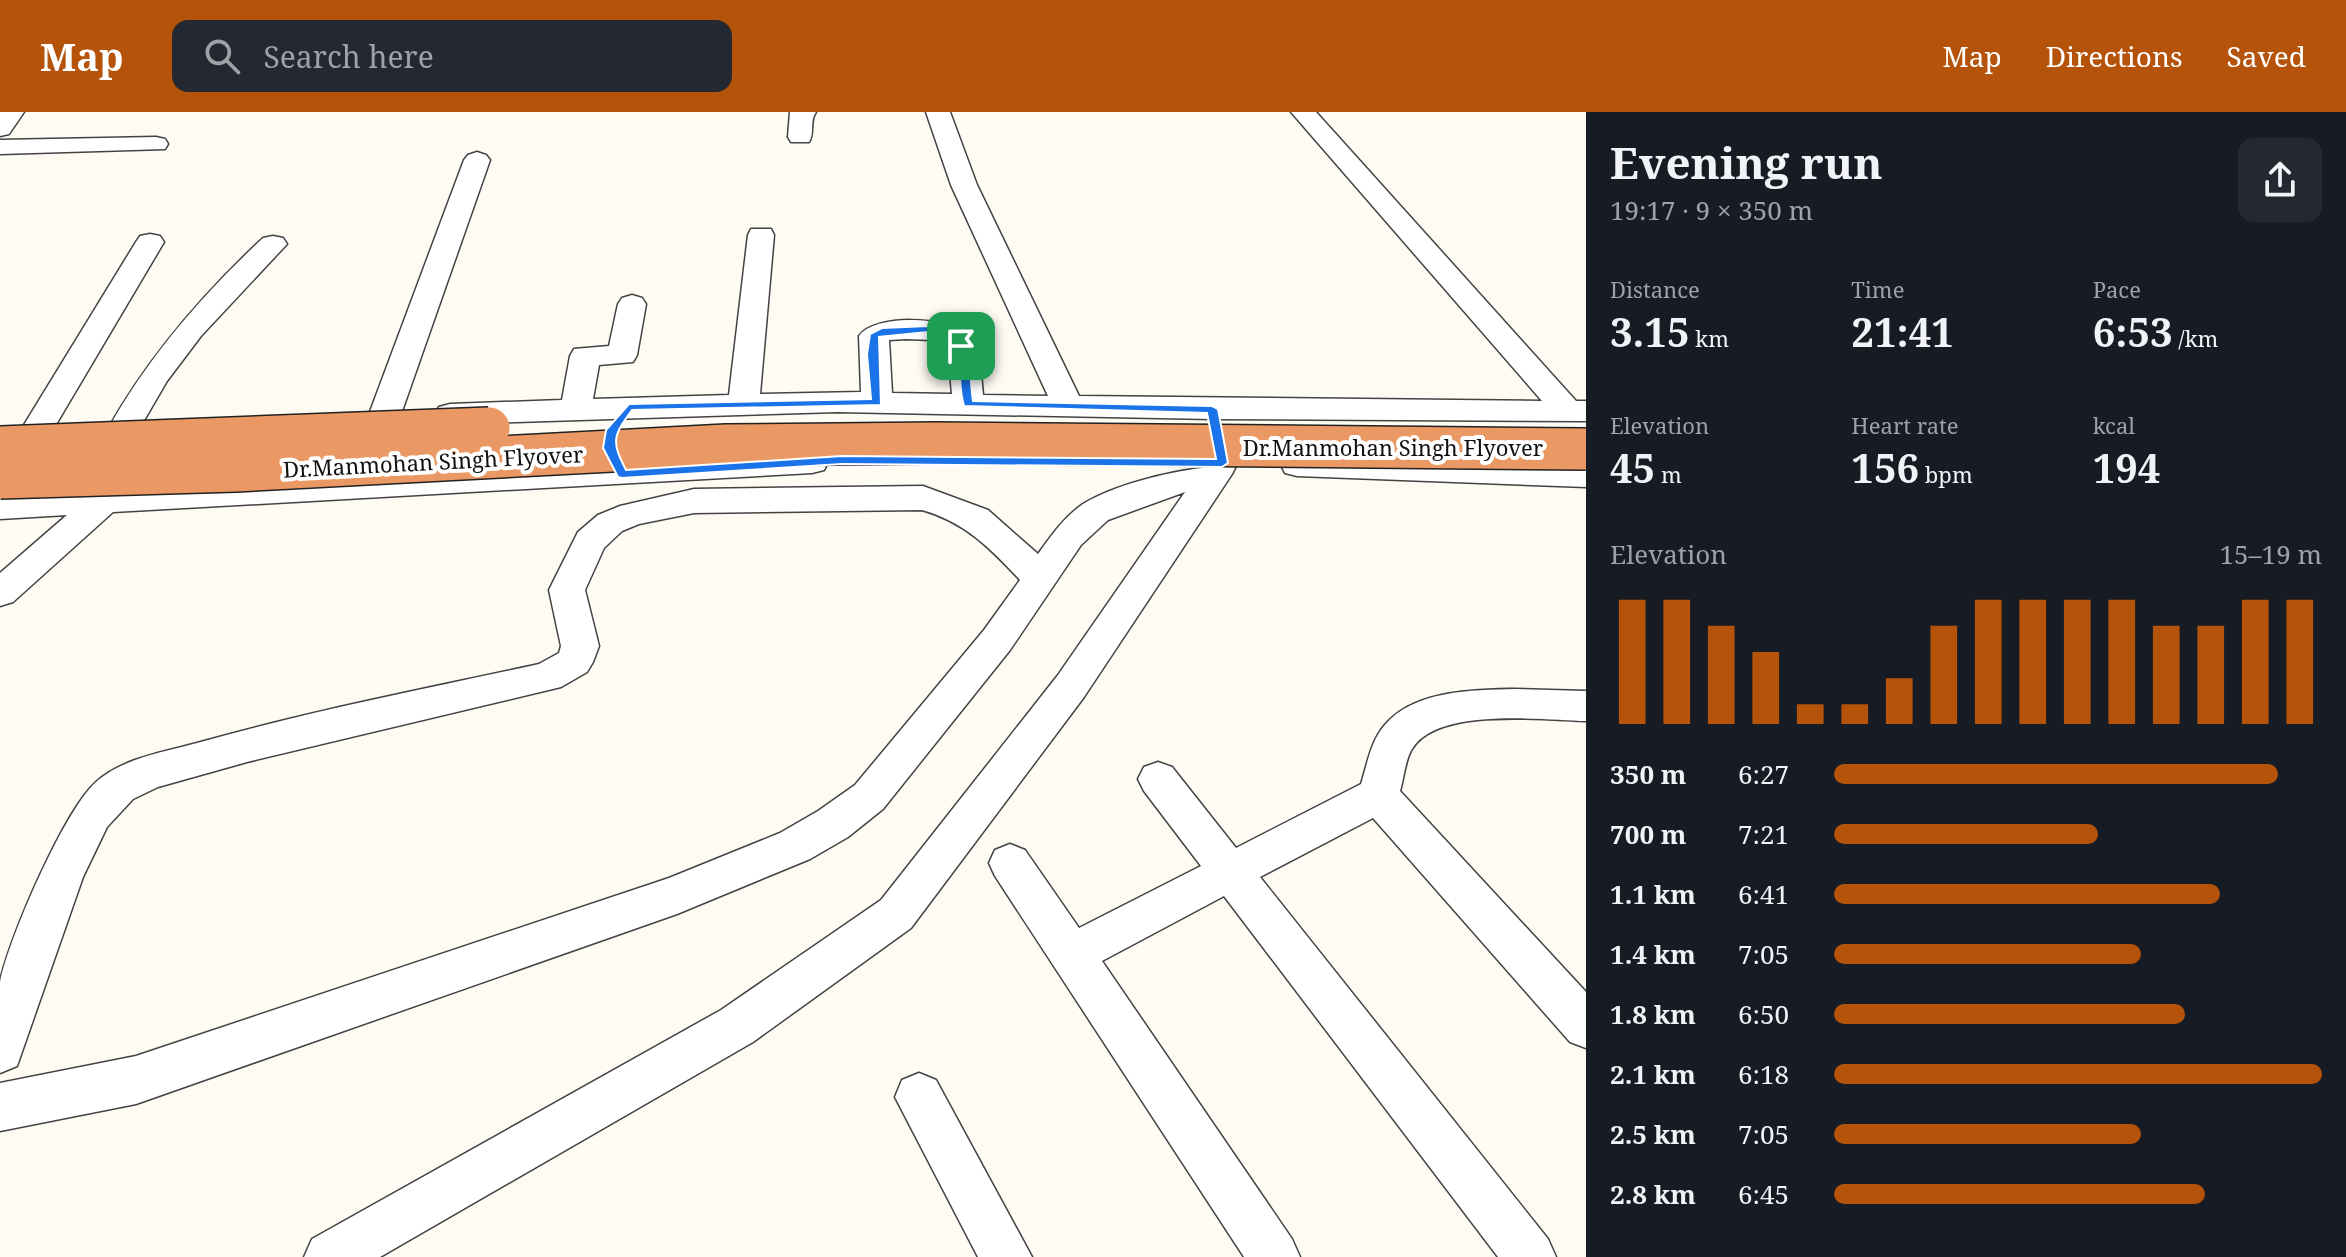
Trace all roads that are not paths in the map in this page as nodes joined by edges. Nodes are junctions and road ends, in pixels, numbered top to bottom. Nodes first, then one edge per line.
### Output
1 (12, 112) edge
2 (804, 112) edge
3 (938, 112) edge
4 (1303, 112) edge
5 (0, 129) edge
6 (800, 137) dead end
7 (156, 144) dead end
8 (0, 147) edge
9 (477, 160) dead end
10 (761, 235) dead end
11 (150, 242) dead end
12 (273, 244) dead end
13 (632, 304) dead end
14 (877, 403) junction
15 (744, 404) junction
16 (968, 404) junction
17 (1068, 405) junction
18 (629, 407) junction
19 (576, 409) junction
20 (1212, 409) junction
21 (384, 417) junction
22 (1580, 417) edge
23 (124, 429) junction
24 (0, 432) edge
25 (35, 433) junction
26 (0, 447) edge
27 (1586, 449) edge
28 (1217, 471) junction
29 (622, 474) junction
30 (1586, 476) edge
31 (0, 478) edge
32 (108, 498) junction
33 (0, 507) edge
34 (1039, 578) junction
35 (0, 593) edge
36 (1586, 706) edge
37 (1158, 779) dead end
38 (1378, 795) junction
39 (1010, 863) dead end
40 (1230, 870) junction
41 (1072, 954) junction
42 (1586, 1026) edge
43 (0, 1050) edge
44 (919, 1097) dead end
45 (0, 1107) edge
46 (330, 1257) edge
47 (1006, 1257) edge
48 (1274, 1257) edge
49 (1530, 1257) edge

1 - 5 street
2 - 6 street
3 - 17 street
4 - 22 street
7 - 8 street
9 - 21 street
10 - 15 street
11 - 25 street
12 - 23 street
13 - 19 street
14 - 15 street
14 - 16 street
14 - 16 street
15 - 18 street
16 - 17 street
17 - 20 street
18 - 19 street
18 - 29 street
19 - 21 street
20 - 22 street
20 - 28 street
21 - 23 street
22 - 26 highway, Dr.Manmohan Singh Flyover, bridge
23 - 25 street
24 - 25 street
27 - 31 highway, Dr.Manmohan Singh Flyover, bridge
28 - 29 street
28 - 30 street
28 - 34 street
28 - 46 street
29 - 32 street
32 - 33 street
32 - 35 street
34 - 43 street
34 - 45 street
36 - 38 street
37 - 40 street
38 - 40 street
38 - 42 street
39 - 41 street
40 - 41 street
40 - 49 street
41 - 48 street
44 - 47 street

